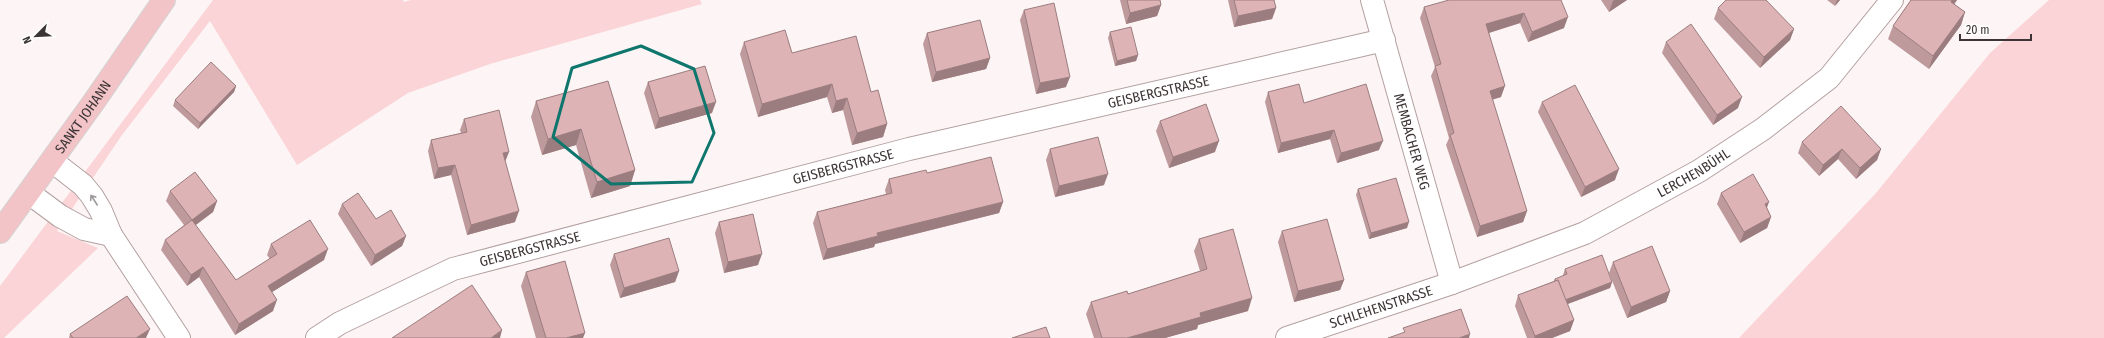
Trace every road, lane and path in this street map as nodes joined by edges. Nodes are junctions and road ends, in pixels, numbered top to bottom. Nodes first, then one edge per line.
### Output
1 (164, 0) edge
2 (1372, 0) edge
3 (1892, 0) edge
4 (1384, 40) junction
5 (52, 161) junction
6 (29, 192) junction
7 (0, 232) edge
8 (111, 235) junction
9 (1452, 283) junction
10 (179, 338) edge
11 (317, 338) edge
12 (1287, 338) edge

1 - 5 main road, SANKT JOHANN
2 - 4 street, MEMBACHER WEG
3 - 9 street, LERCHENBÜHL
4 - 9 street, MEMBACHER WEG
4 - 11 street, GEISBERGSTRASSE
5 - 6 main road, SANKT JOHANN
8 -> 5 street
6 - 7 main road, SANKT JOHANN
6 - 8 street
8 - 10 street
9 - 12 street, SCHLEHENSTRASSE

